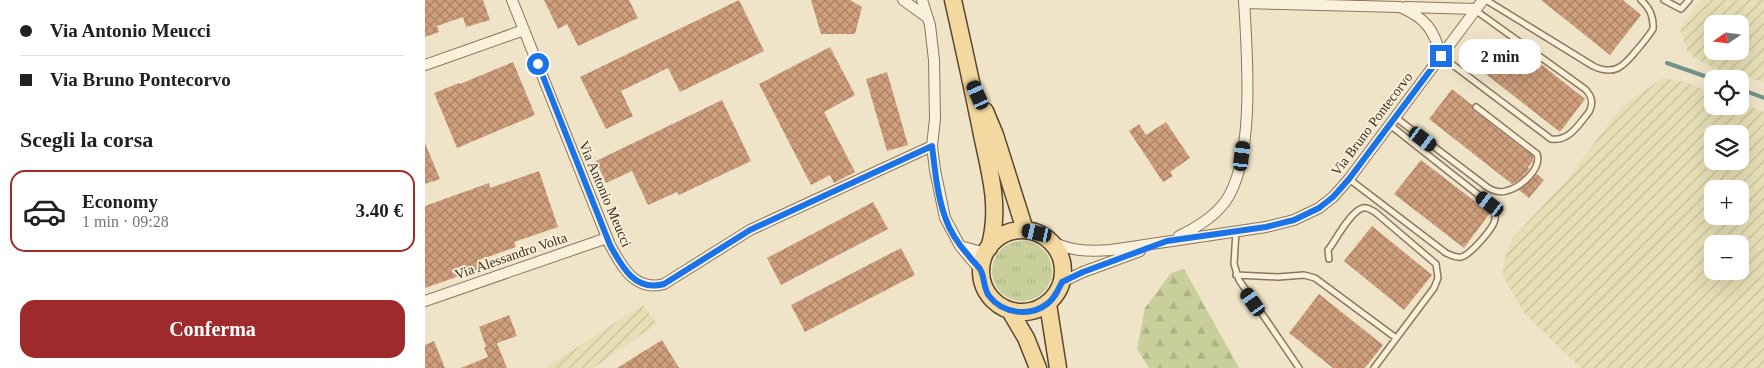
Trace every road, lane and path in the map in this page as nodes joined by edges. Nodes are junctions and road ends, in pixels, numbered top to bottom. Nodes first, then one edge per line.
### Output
1 (512, 0) edge
2 (903, 0) edge
3 (922, 0) edge
4 (953, 0) edge
5 (1484, 0) edge
6 (1641, 0) edge
7 (1664, 0) edge
8 (1689, 0) edge
9 (1244, 2) edge
10 (1400, 7) junction
11 (1476, 10) junction
12 (928, 19) junction
13 (524, 30) junction
14 (1441, 56) junction
15 (425, 65) edge
16 (972, 82) junction
17 (1476, 107) dead end
18 (1392, 121) junction
19 (932, 146) junction
20 (1349, 179) junction
21 (1025, 230) junction
22 (1236, 230) junction
23 (607, 238) junction
24 (1047, 239) junction
25 (1167, 241) junction
26 (960, 246) junction
27 (987, 251) junction
28 (1329, 258) dead end
29 (981, 270) junction
30 (1236, 275) junction
31 (1062, 282) junction
32 (425, 301) edge
33 (1048, 304) junction
34 (1010, 311) junction
35 (1396, 338) junction
36 (1038, 368) edge
37 (1058, 368) edge
38 (1299, 368) edge
39 (1374, 368) edge

1 - 13 street, Via Antonio Meucci
2 - 12 street
3 - 12 street
4 - 16 main road
5 - 6 lane
5 - 11 street, Via Bruno Pontecorvo
7 - 8 lane
9 - 10 street
9 - 25 street
10 - 11 street
10 - 14 street
11 - 14 street, Via Bruno Pontecorvo
11 - 14 lane
12 - 19 street
13 - 15 street
13 - 23 street, Via Antonio Meucci
14 - 18 street, Via Bruno Pontecorvo
16 - 21 main road
16 - 27 main road
17 - 18 lane
18 - 20 street, Via Bruno Pontecorvo
18 - 20 lane
19 - 23 street, Via Antonio Meucci
19 - 26 street
20 - 22 street, Via Bruno Pontecorvo
21 - 24 main road
21 - 27 main road
22 - 25 street, Via Bruno Pontecorvo
22 - 30 lane
23 - 32 street, Via Alessandro Volta
24 - 25 street, Via Bruno Pontecorvo
24 - 31 main road
25 - 31 street, Via Bruno Pontecorvo
26 - 27 street
26 - 29 street
27 - 29 main road
28 - 35 lane
29 - 34 main road
30 - 35 lane
30 - 38 lane
31 - 33 main road
33 - 34 main road
33 - 37 main road
34 - 36 main road
35 - 39 lane

